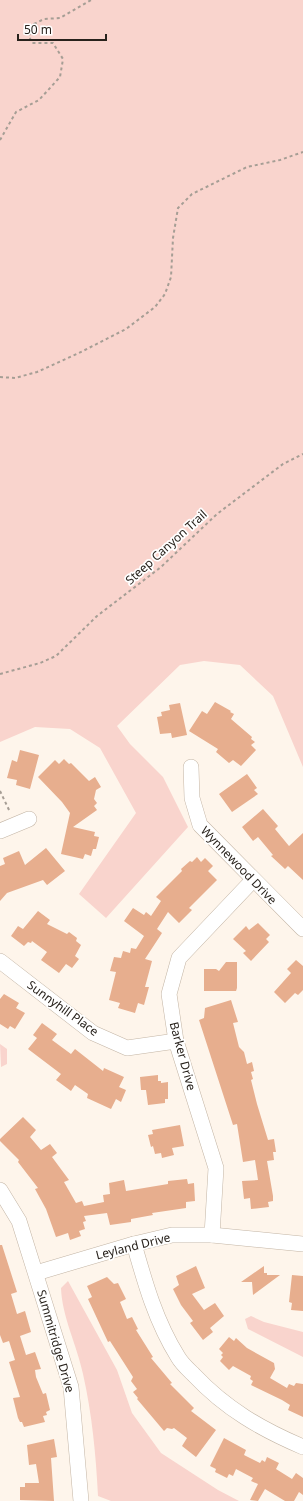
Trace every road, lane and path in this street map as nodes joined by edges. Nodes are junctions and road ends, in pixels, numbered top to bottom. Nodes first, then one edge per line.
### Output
1 (91, 0) edge
2 (0, 140) edge
3 (303, 152) edge
4 (0, 377) edge
5 (303, 454) edge
6 (0, 674) edge
7 (191, 767) dead end
8 (0, 791) edge
9 (22, 822) joint
10 (0, 831) edge
11 (253, 880) junction
12 (303, 929) edge
13 (0, 961) edge
14 (176, 1041) junction
15 (0, 1190) edge
16 (212, 1235) junction
17 (134, 1244) junction
18 (303, 1244) edge
19 (36, 1273) junction
20 (303, 1447) edge
21 (81, 1501) edge

1 - 2 path
3 - 4 path
5 - 6 path, Steep Canyon Trail
7 - 11 street, Wynnewood Drive
8 - 9 path
9 - 10 street
11 - 12 street, Wynnewood Drive
11 - 14 street, Barker Drive
13 - 14 street, Sunnyhill Place
14 - 16 street, Barker Drive
15 - 19 street, Summitridge Drive
16 - 17 street, Leyland Drive
16 - 18 street, Leyland Drive
17 - 19 street, Leyland Drive
17 - 20 street
19 - 21 street, Summitridge Drive

